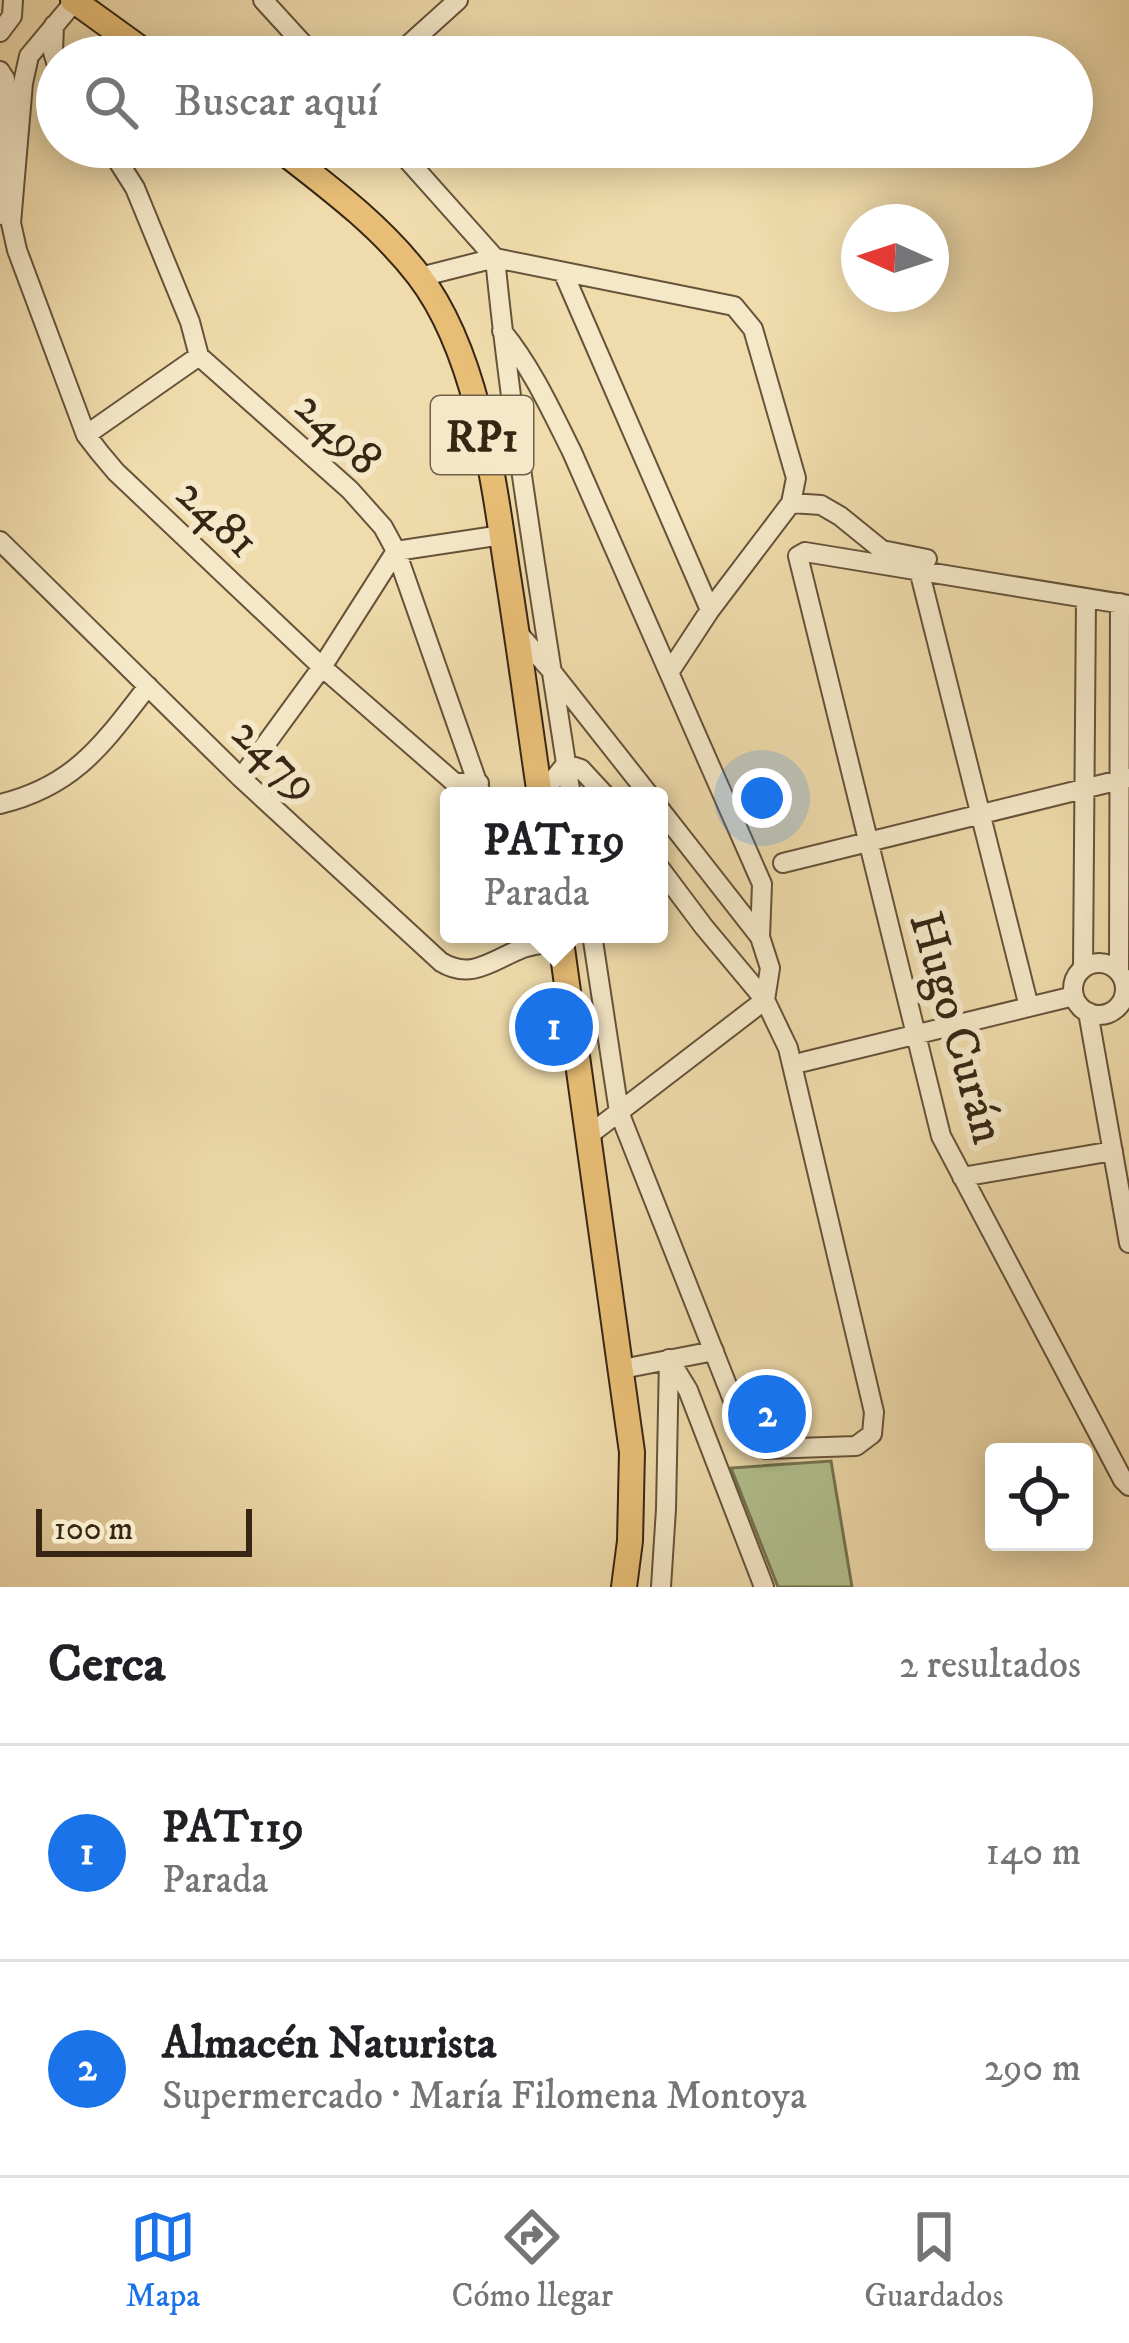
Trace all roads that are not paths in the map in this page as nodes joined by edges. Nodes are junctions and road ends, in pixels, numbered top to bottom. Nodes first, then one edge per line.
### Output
1 (14, 0) edge
2 (458, 0) edge
3 (89, 4) edge
4 (275, 4) edge
5 (54, 25) junction
6 (0, 32) edge
7 (45, 36) edge
8 (54, 36) edge
9 (127, 36) edge
10 (299, 36) edge
11 (418, 36) edge
12 (36, 47) edge
13 (0, 71) edge
14 (122, 168) edge
15 (304, 168) edge
16 (415, 168) edge
17 (0, 201) edge
18 (6, 224) edge
19 (495, 258) junction
20 (563, 272) junction
21 (420, 278) junction
22 (502, 332) junction
23 (199, 356) junction
24 (86, 435) junction
25 (791, 503) junction
26 (502, 535) junction
27 (0, 541) edge
28 (395, 551) junction
29 (920, 570) junction
30 (1086, 598) junction
31 (1126, 600) edge
32 (710, 610) junction
33 (517, 631) junction
34 (322, 667) junction
35 (549, 668) junction
36 (670, 671) junction
37 (148, 686) junction
38 (566, 764) junction
39 (241, 778) junction
40 (1124, 779) edge
41 (472, 787) edge
42 (479, 787) edge
43 (539, 787) edge
44 (547, 787) edge
45 (570, 787) edge
46 (597, 787) edge
47 (643, 787) edge
48 (1085, 789) junction
49 (0, 804) edge
50 (983, 815) junction
51 (668, 819) edge
52 (868, 844) junction
53 (750, 856) junction
54 (783, 863) junction
55 (668, 879) edge
56 (763, 894) junction
57 (760, 937) junction
58 (518, 943) edge
59 (562, 943) edge
60 (593, 943) edge
61 (1083, 967) junction
62 (1124, 980) edge
63 (1074, 996) junction
64 (1029, 1007) junction
65 (770, 1009) junction
66 (1088, 1012) junction
67 (1120, 1016) edge
68 (916, 1034) junction
69 (803, 1062) junction
70 (802, 1104) junction
71 (619, 1112) junction
72 (589, 1135) junction
73 (1113, 1151) junction
74 (962, 1177) junction
75 (1129, 1243) edge
76 (714, 1351) junction
77 (668, 1359) junction
78 (622, 1369) junction
79 (1129, 1486) edge
80 (623, 1587) edge
81 (661, 1587) edge
82 (764, 1587) edge

1 - 6 street
2 - 11 street
3 - 5 street
3 - 9 main road
4 - 10 street
5 - 7 street
5 - 8 street
12 - 18 street
13 - 17 street
14 - 23 street
15 - 21 main road, RP1
16 - 19 street
17 - 18 street
18 - 24 street, 2481
19 - 20 street
19 - 21 street
19 - 22 street
20 - 25 street
20 - 32 street
21 - 26 main road, RP1
22 - 35 street
22 - 36 street
23 - 24 street
23 - 28 street, 2498
24 - 34 street, 2481
25 - 31 street
25 - 32 street
26 - 28 street
26 - 33 main road, RP1
27 - 37 street, 2479
28 - 34 street
28 - 42 street, 2498
29 - 30 street
29 - 50 street
29 - 52 street, Hugo Curán
30 - 31 street
30 - 48 street
31 - 40 street
32 - 36 street
33 - 35 street
33 - 43 main road, RP1
34 - 39 street
34 - 41 street, 2481
35 - 38 street
35 - 47 street
36 - 53 street
37 - 39 street, 2479
37 - 49 street
38 - 44 street
38 - 45 street
38 - 46 street
39 - 58 street, 2479
40 - 48 street
40 - 62 street
48 - 50 street
48 - 61 street
50 - 52 street
50 - 64 street
51 - 57 street
52 - 54 street
52 - 68 street, Hugo Curán
53 - 54 street
53 - 56 street
54 - 56 street
55 - 65 street
56 - 57 street
57 - 65 street
59 - 72 main road
60 - 71 street
61 - 62 street
61 - 63 street
62 - 67 street
63 - 64 street
63 - 66 street
64 - 68 street
65 - 69 street
65 - 70 street
65 - 71 street
66 - 67 street
66 - 73 street
68 - 69 street
68 - 74 street, Hugo Curán
69 - 70 street
70 - 76 street
71 - 72 street
71 - 76 street
72 - 78 main road
73 - 74 street
73 - 75 street
74 - 79 street, Hugo Curán
76 - 77 street
77 - 78 street
77 - 81 street
77 - 82 street
78 - 80 main road

